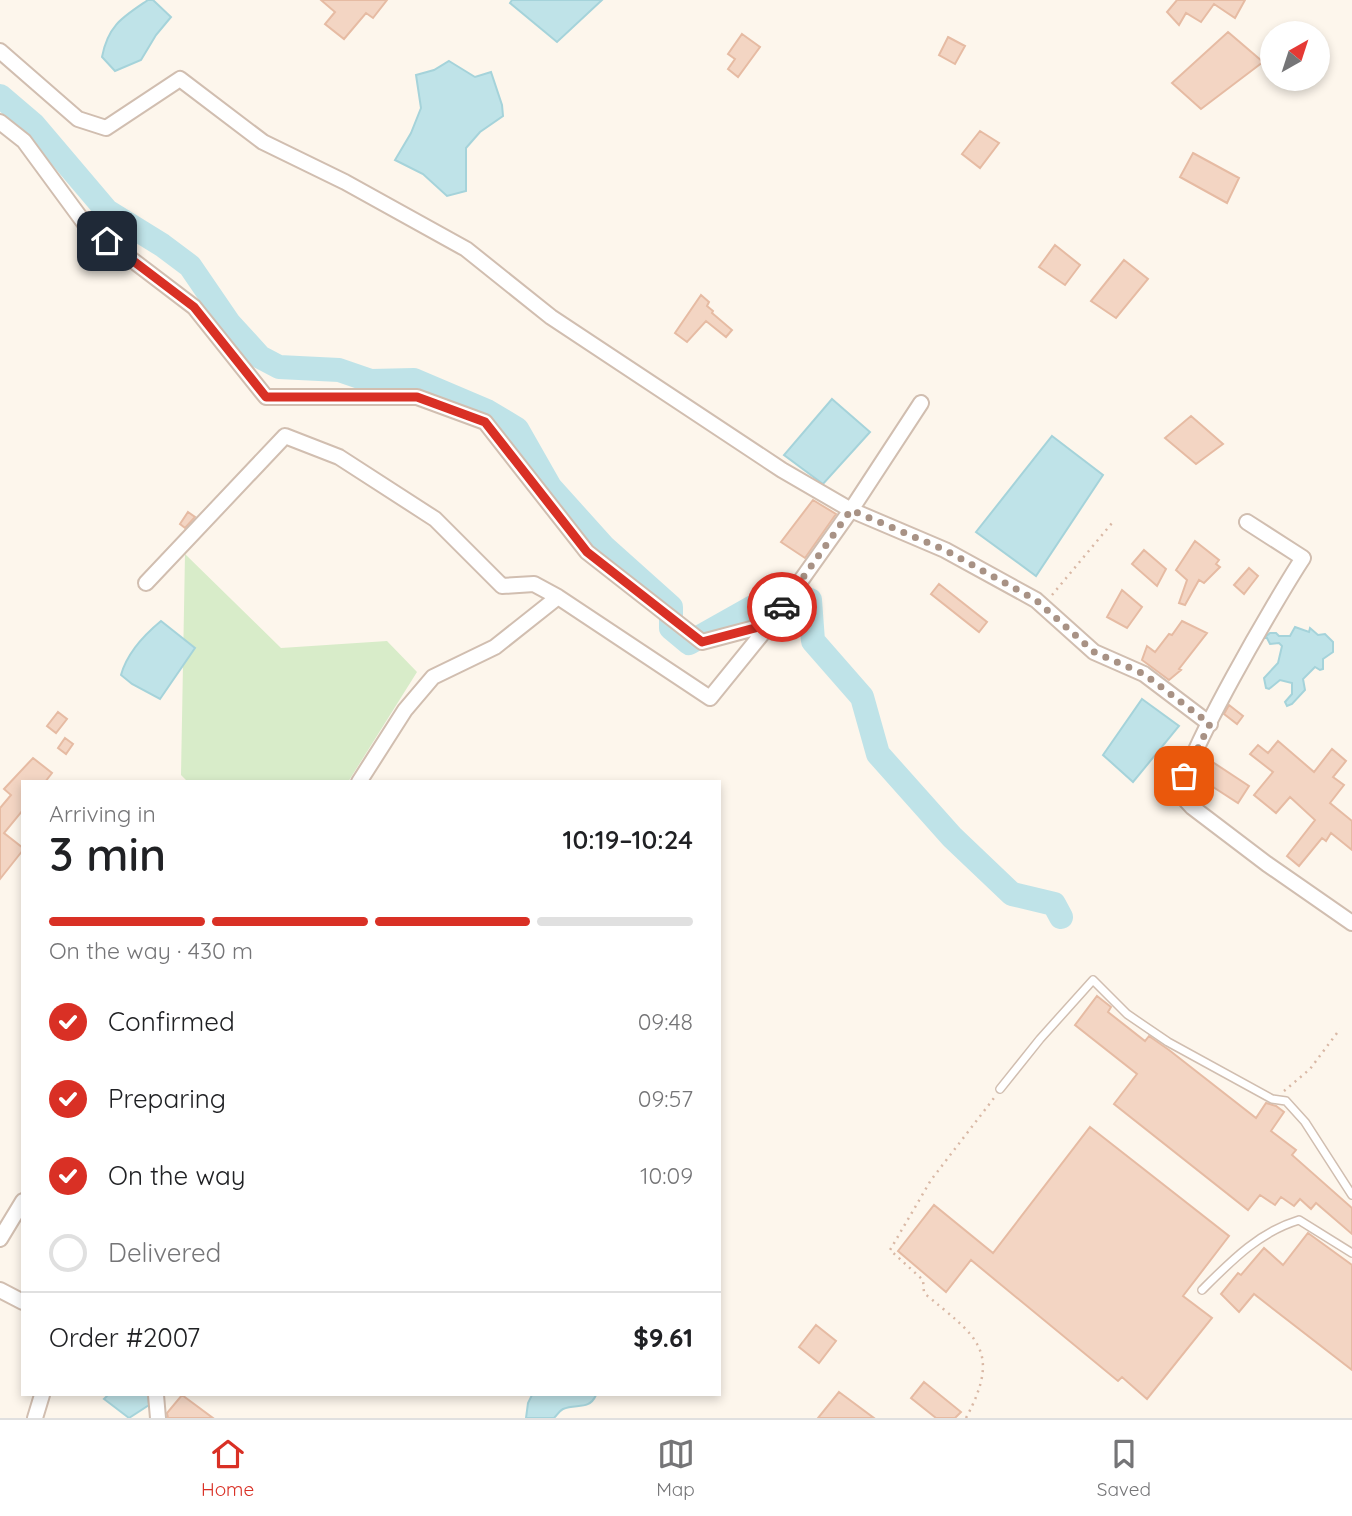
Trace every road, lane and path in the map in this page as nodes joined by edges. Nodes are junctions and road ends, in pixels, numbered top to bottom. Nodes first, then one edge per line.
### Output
1 (1, 55) edge
2 (0, 122) edge
3 (921, 403) dead end
4 (851, 510) junction
5 (1247, 522) dead end
6 (1112, 523) dead end
7 (146, 583) dead end
8 (558, 597) junction
9 (1043, 606) junction
10 (770, 624) junction
11 (1210, 724) junction
12 (360, 780) edge
13 (1352, 923) edge
14 (1340, 1028) dead end
15 (1000, 1090) joint
16 (1284, 1091) dead end
17 (1352, 1195) edge
18 (21, 1204) edge
19 (0, 1239) edge
20 (1352, 1254) edge
21 (0, 1290) edge
22 (1202, 1290) dead end
23 (21, 1301) edge
24 (42, 1396) edge
25 (156, 1396) edge
26 (35, 1418) edge
27 (158, 1418) edge
28 (967, 1418) edge

1 - 4 street
2 - 10 street
3 - 4 street
4 - 9 street
4 - 10 street
5 - 11 street
6 - 9 path
7 - 8 street
8 - 10 street
8 - 12 street
9 - 11 street
11 - 13 street
14 - 16 path
15 - 17 lane
15 - 28 path
18 - 19 street
20 - 22 lane
21 - 23 street
24 - 26 street
25 - 27 street

